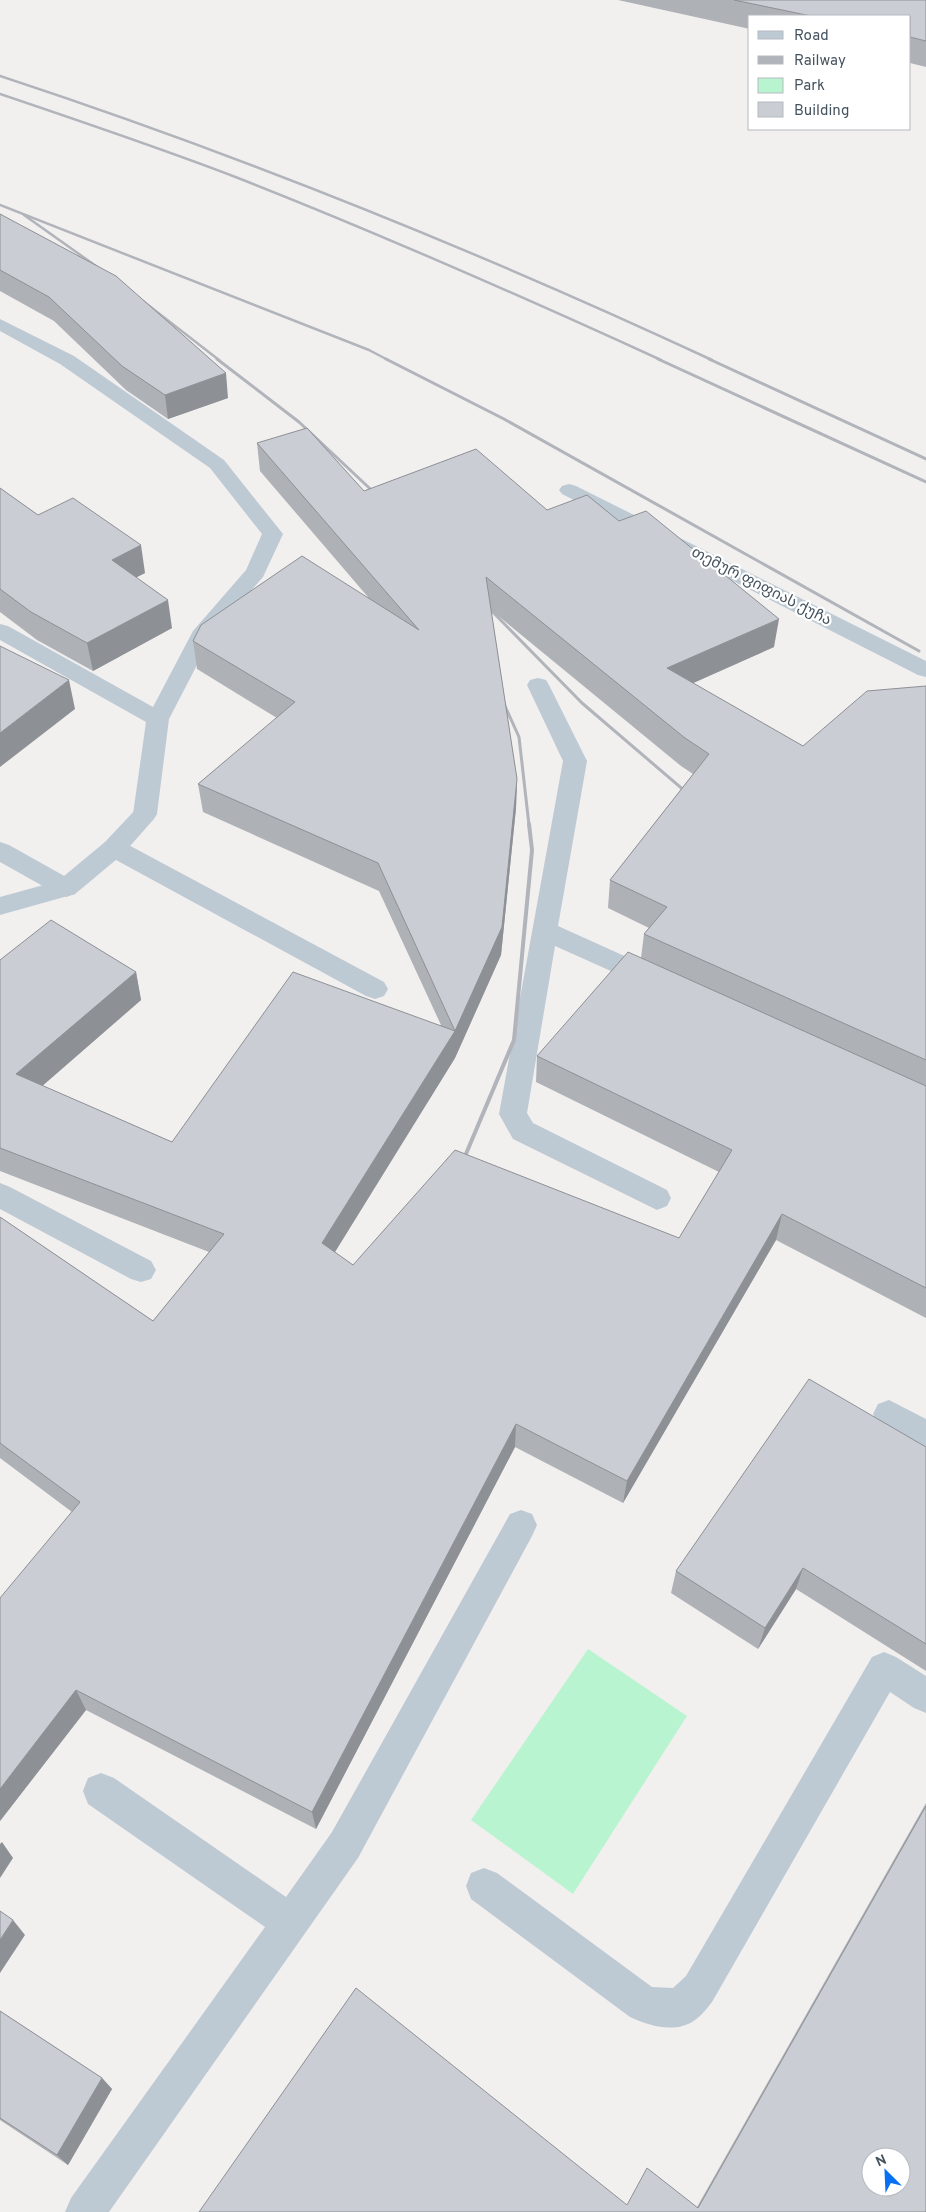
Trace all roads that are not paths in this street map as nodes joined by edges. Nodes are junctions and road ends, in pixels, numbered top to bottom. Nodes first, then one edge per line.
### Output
1 (0, 324) edge
2 (569, 490) dead end
3 (0, 631) edge
4 (926, 670) edge
5 (538, 685) dead end
6 (158, 719) junction
7 (114, 848) junction
8 (0, 851) edge
9 (66, 888) junction
10 (0, 906) edge
11 (545, 931) junction
12 (375, 989) dead end
13 (672, 989) edge
14 (0, 1195) edge
15 (657, 1198) dead end
16 (141, 1270) dead end
17 (889, 1414) dead end
18 (926, 1435) edge
19 (521, 1526) dead end
20 (926, 1696) edge
21 (101, 1791) dead end
22 (484, 1886) dead end
23 (290, 1922) junction
24 (85, 2212) edge

1 - 6 street
2 - 4 street, თემურ ფიფიას ქუჩა
3 - 6 street
5 - 11 street
6 - 7 street
7 - 9 street
7 - 12 street
8 - 9 street
9 - 10 street
11 - 13 street
11 - 15 street
14 - 16 street
17 - 18 street
19 - 23 street
20 - 22 street
21 - 23 street
23 - 24 street

